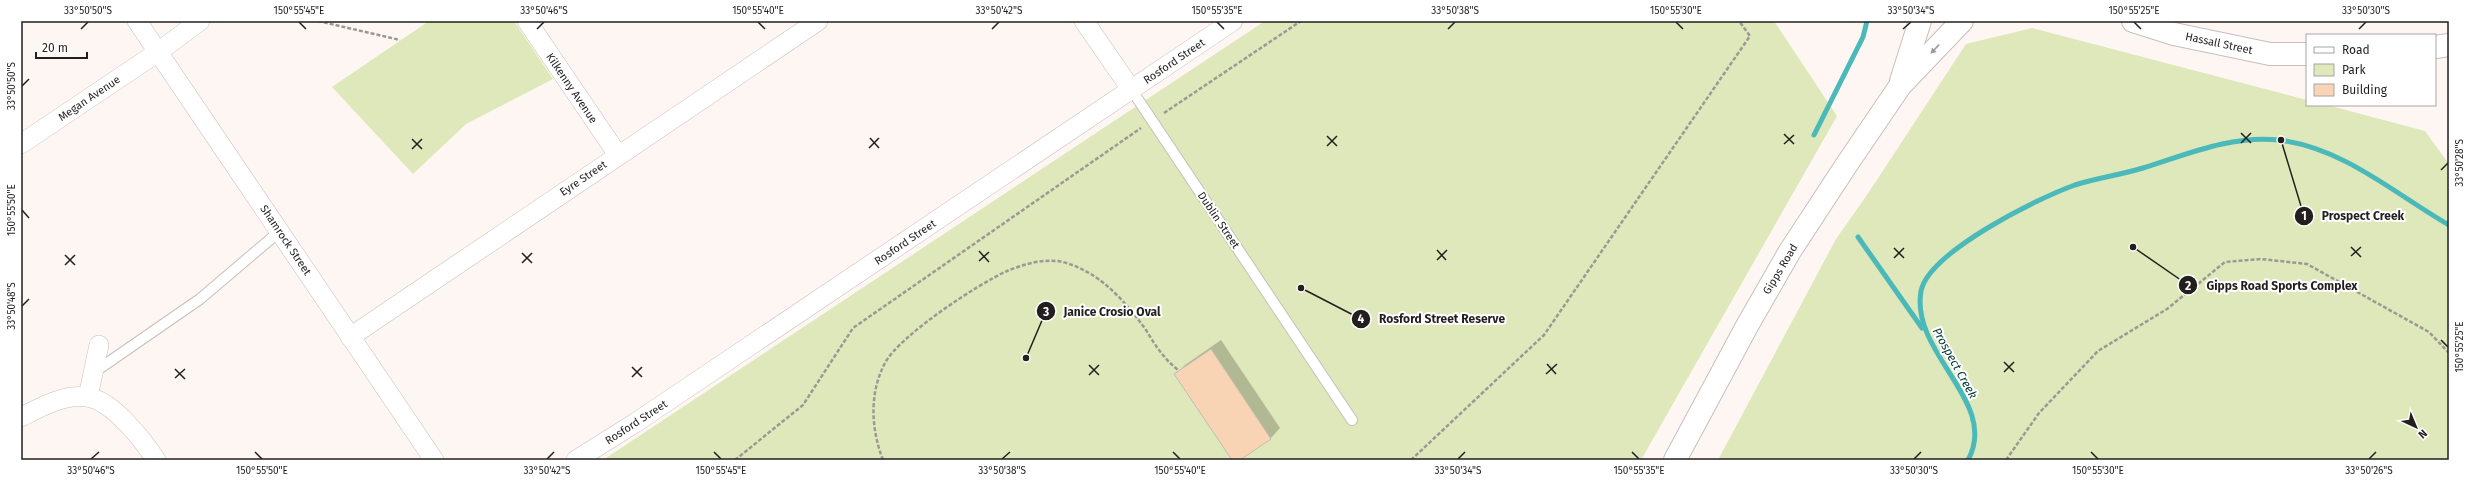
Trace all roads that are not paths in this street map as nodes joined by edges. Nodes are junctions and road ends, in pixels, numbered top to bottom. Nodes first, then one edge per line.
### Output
1 (137, 21) edge
2 (200, 21) edge
3 (527, 21) edge
4 (1084, 21) edge
5 (1233, 21) edge
6 (1920, 21) edge
7 (1962, 21) edge
8 (2133, 21) edge
9 (809, 23) edge
10 (2449, 45) edge
11 (2436, 47) edge
12 (158, 52) junction
13 (2306, 54) edge
14 (1900, 86) junction
15 (1131, 89) junction
16 (21, 144) edge
17 (618, 154) junction
18 (280, 230) junction
19 (350, 337) junction
20 (100, 345) dead end
21 (93, 373) junction
22 (88, 397) junction
23 (21, 417) edge
24 (1352, 420) dead end
25 (156, 460) edge
26 (434, 460) edge
27 (576, 460) edge
28 (1675, 460) edge

1 - 12 street, Shamrock Street
2 - 12 street, Megan Avenue
3 - 17 street, Kilkenny Avenue
4 - 15 street, Dublin Street
5 - 15 street, Rosford Street
6 - 14 main road, Gipps Road
7 -> 14 main road, Gipps Road
8 - 13 main road, Hassall Street
9 - 17 street, Eyre Street
10 - 11 main road
12 - 16 street, Megan Avenue
12 - 18 street, Shamrock Street
14 - 28 main road, Gipps Road
15 - 24 lane, Dublin Street
15 - 27 street, Rosford Street
17 - 19 street, Eyre Street
18 - 19 street, Shamrock Street
18 - 21 lane
19 - 26 street, Shamrock Street
20 - 21 street
21 - 22 street
22 - 23 street
22 - 25 street

